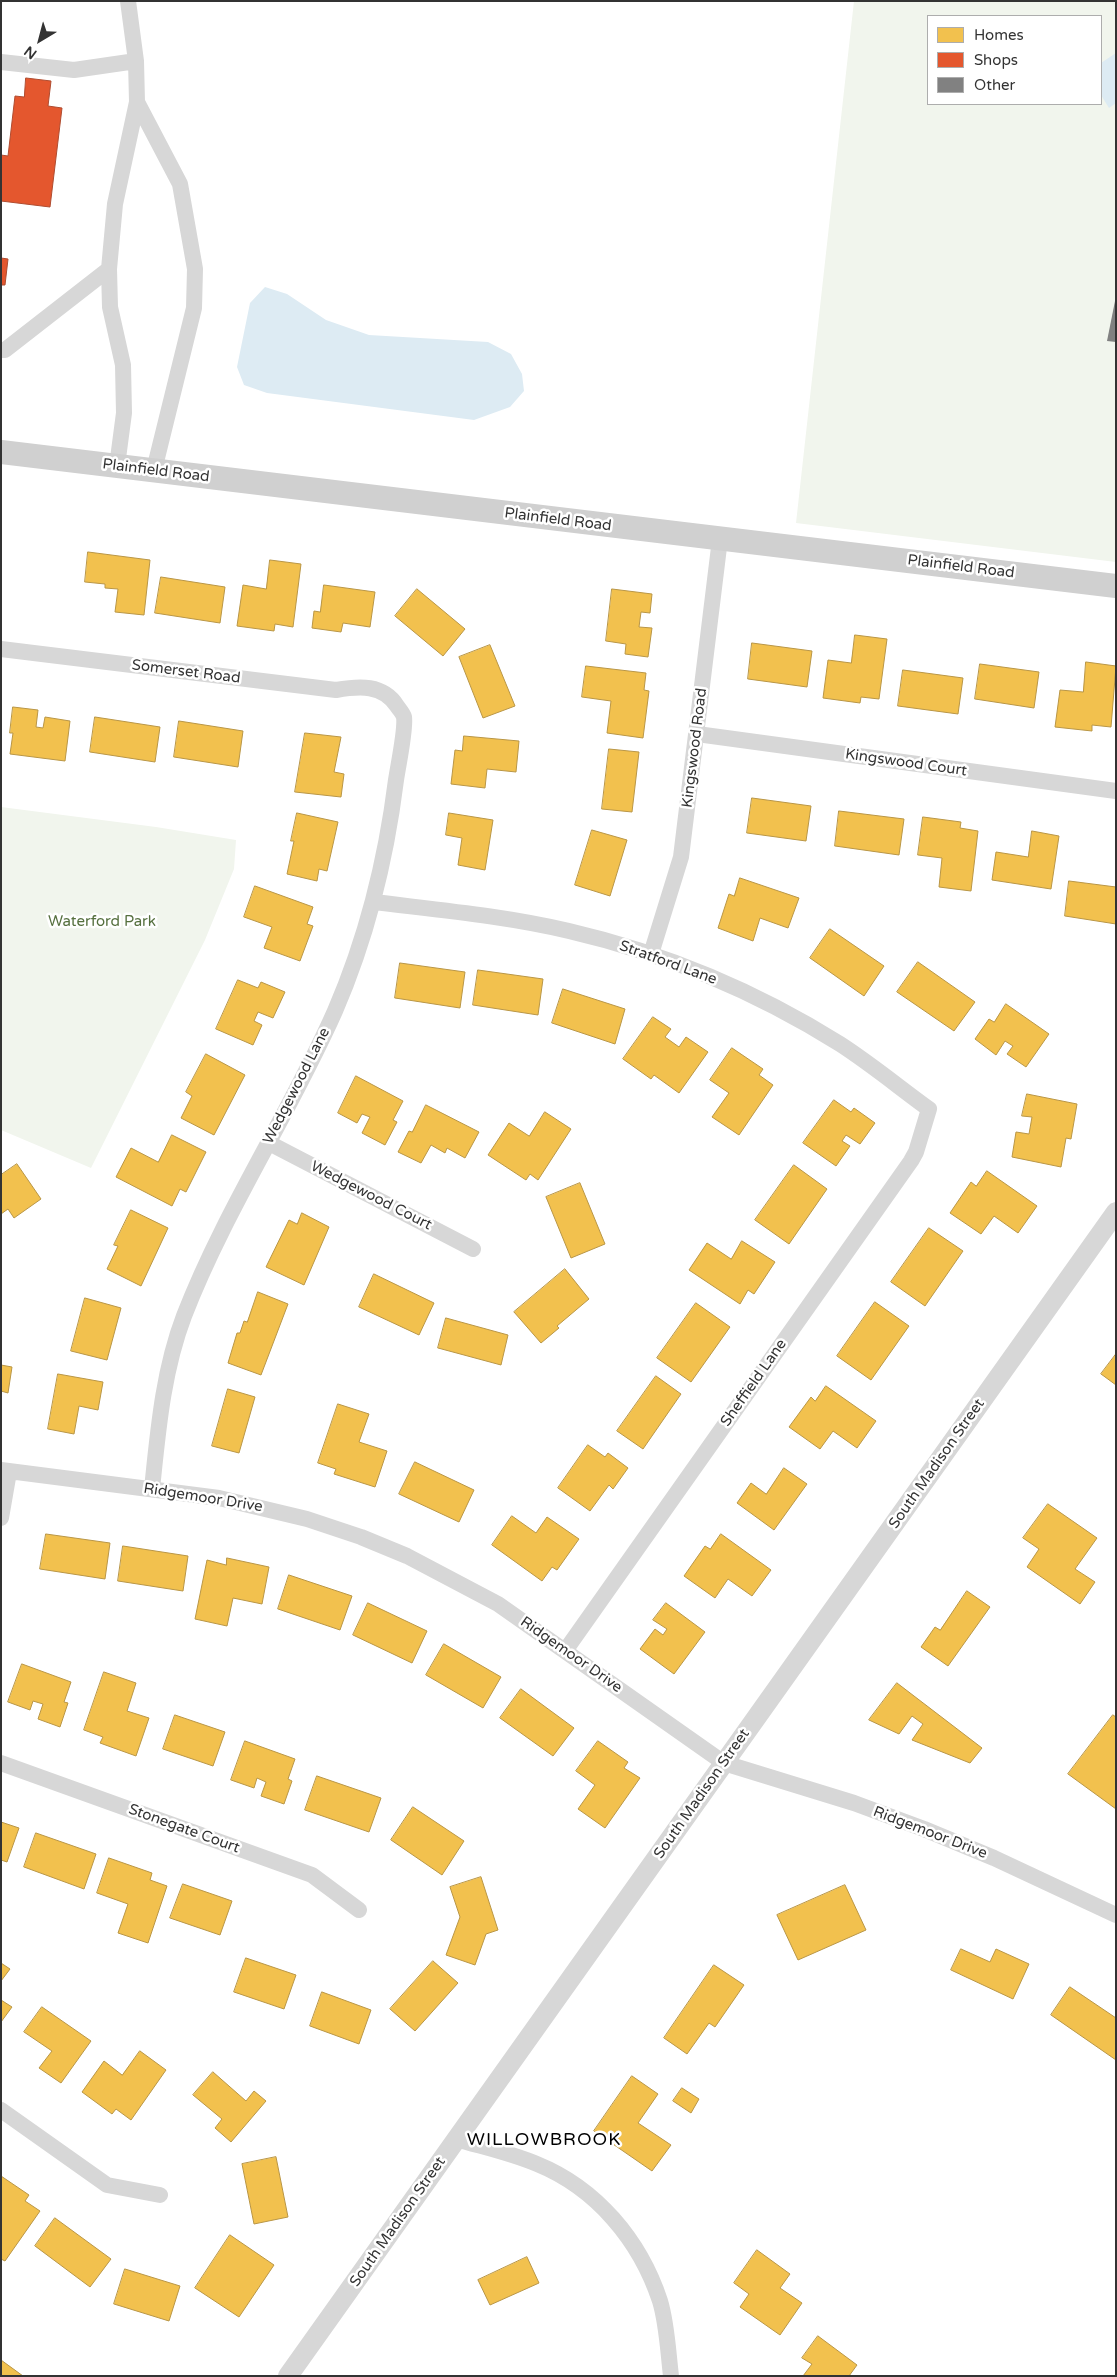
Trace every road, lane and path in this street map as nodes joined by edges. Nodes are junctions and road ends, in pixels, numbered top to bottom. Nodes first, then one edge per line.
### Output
1 (128, 1) edge
2 (136, 61) junction
3 (1, 62) edge
4 (137, 102) junction
5 (109, 269) junction
6 (1, 350) edge
7 (1, 452) edge
8 (117, 466) junction
9 (154, 470) junction
10 (720, 539) junction
11 (1116, 586) edge
12 (1, 649) edge
13 (372, 688) joint
14 (696, 734) junction
15 (1116, 791) edge
16 (374, 902) junction
17 (651, 954) junction
18 (929, 1109) joint
19 (268, 1143) junction
20 (1116, 1212) edge
21 (473, 1249) dead end
22 (5, 1471) edge
23 (152, 1489) junction
24 (1, 1518) edge
25 (565, 1651) junction
26 (1, 1763) edge
27 (724, 1763) junction
28 (358, 1910) dead end
29 (1116, 1915) edge
30 (1, 2110) edge
31 (456, 2139) junction
32 (160, 2194) dead end
33 (288, 2376) edge
34 (671, 2376) edge

1 - 2 street
2 - 3 street
2 - 4 street
4 - 5 street
4 - 9 street
5 - 6 street
5 - 8 street
7 - 8 main road, Plainfield Road
8 - 9 main road, Plainfield Road
9 - 10 main road, Plainfield Road
10 - 11 main road, Plainfield Road
10 - 14 street, Kingswood Road
12 - 13 street, Somerset Road
13 - 16 street, Wedgewood Lane
14 - 15 street, Kingswood Court
14 - 17 street, Kingswood Road
16 - 17 street, Stratford Lane
16 - 19 street, Wedgewood Lane
17 - 18 street, Stratford Lane
18 - 25 street, Sheffield Lane
19 - 21 street, Wedgewood Court
19 - 23 street, Wedgewood Lane
20 - 27 street, South Madison Street
22 - 23 street, Ridgemoor Drive
22 - 24 street
23 - 25 street, Ridgemoor Drive
25 - 27 street, Ridgemoor Drive
26 - 28 street, Stonegate Court
27 - 29 street, Ridgemoor Drive
27 - 31 street, South Madison Street
30 - 32 street
31 - 33 street, South Madison Street
31 - 34 street

